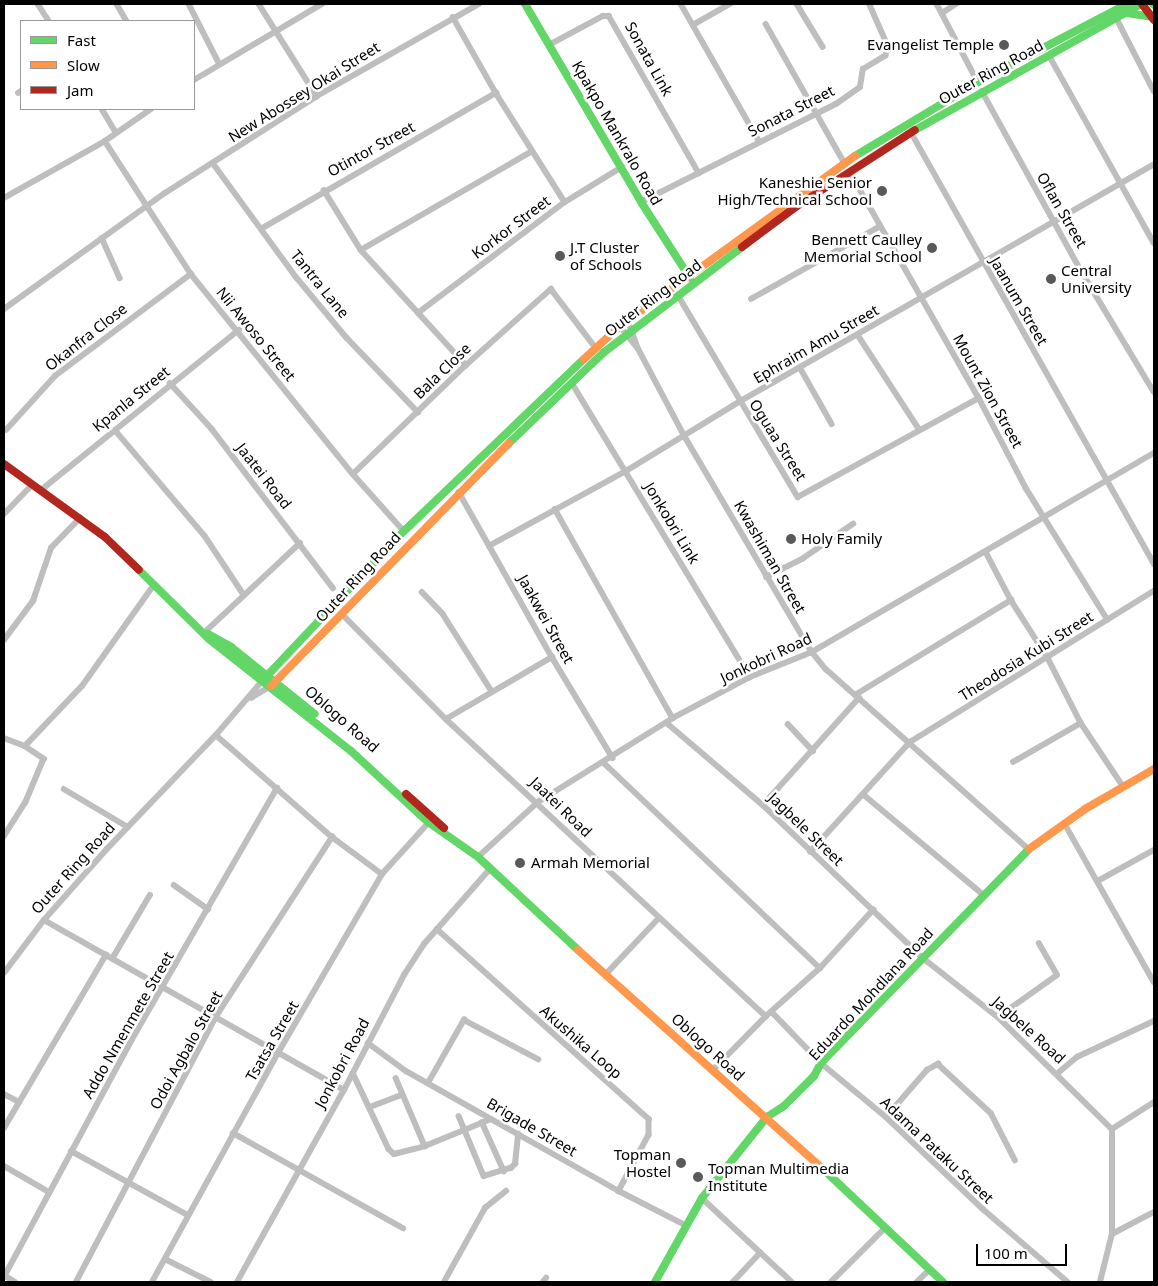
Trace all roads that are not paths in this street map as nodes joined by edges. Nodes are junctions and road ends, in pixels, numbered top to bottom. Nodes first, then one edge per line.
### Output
1 (38, 4) edge
2 (117, 4) edge
3 (189, 4) edge
4 (260, 4) edge
5 (322, 4) edge
6 (479, 4) edge
7 (525, 4) edge
8 (681, 4) edge
9 (730, 4) edge
10 (797, 4) edge
11 (868, 4) edge
12 (937, 4) edge
13 (956, 4) edge
14 (1141, 4) edge
15 (1126, 7) edge
16 (942, 13) junction
17 (453, 17) junction
18 (1117, 19) junction
19 (1153, 19) edge
20 (48, 20) edge
21 (126, 20) edge
22 (693, 24) junction
23 (766, 24) dead end
24 (275, 32) junction
25 (549, 45) junction
26 (824, 47) dead end
27 (1049, 55) junction
28 (219, 63) junction
29 (195, 79) edge
30 (978, 82) junction
31 (982, 91) junction
32 (1154, 91) edge
33 (496, 93) junction
34 (317, 96) junction
35 (103, 110) edge
36 (149, 110) edge
37 (813, 114) junction
38 (116, 132) junction
39 (911, 132) junction
40 (105, 141) junction
41 (759, 141) junction
42 (532, 152) junction
43 (844, 162) junction
44 (213, 163) junction
45 (1154, 164) edge
46 (622, 167) junction
47 (850, 172) junction
48 (699, 173) junction
49 (1121, 184) junction
50 (324, 190) junction
51 (4, 198) edge
52 (565, 202) junction
53 (641, 202) junction
54 (146, 206) junction
55 (1054, 222) junction
56 (879, 227) junction
57 (261, 229) junction
58 (102, 238) junction
59 (1154, 243) edge
60 (361, 250) junction
61 (984, 264) junction
62 (191, 274) junction
63 (688, 275) junction
64 (120, 278) dead end
65 (694, 284) junction
66 (678, 295) junction
67 (751, 299) dead end
68 (922, 299) junction
69 (4, 309) edge
70 (418, 313) junction
71 (627, 321) junction
72 (620, 326) junction
73 (239, 330) junction
74 (629, 332) junction
75 (858, 335) junction
76 (596, 348) junction
77 (466, 365) junction
78 (801, 368) junction
79 (572, 383) junction
80 (170, 384) junction
81 (1154, 392) edge
82 (979, 398) junction
83 (739, 402) junction
84 (418, 412) junction
85 (832, 424) dead end
86 (918, 429) junction
87 (6, 430) dead end
88 (115, 430) junction
89 (684, 435) junction
90 (1154, 453) edge
91 (4, 464) edge
92 (626, 471) junction
93 (353, 474) junction
94 (1109, 480) junction
95 (32, 485) junction
96 (40, 490) junction
97 (459, 492) junction
98 (555, 509) junction
99 (4, 514) edge
100 (1045, 517) junction
101 (80, 518) junction
102 (853, 524) dead end
103 (404, 531) junction
104 (300, 543) junction
105 (489, 546) junction
106 (986, 552) junction
107 (1154, 564) edge
108 (766, 577) junction
109 (153, 586) junction
110 (333, 588) dead end
111 (1154, 590) edge
112 (422, 592) dead end
113 (244, 595) junction
114 (1011, 600) junction
115 (342, 614) junction
116 (1108, 620) junction
117 (206, 633) junction
118 (4, 640) edge
119 (812, 652) junction
120 (552, 657) junction
121 (1048, 658) junction
122 (750, 677) junction
123 (266, 678) junction
124 (274, 684) junction
125 (491, 690) junction
126 (857, 697) junction
127 (249, 699) junction
128 (446, 718) junction
129 (674, 718) junction
130 (667, 723) junction
131 (1081, 723) junction
132 (788, 724) dead end
133 (216, 735) junction
134 (4, 738) edge
135 (910, 742) junction
136 (25, 746) junction
137 (813, 751) junction
138 (613, 758) junction
139 (1012, 762) dead end
140 (604, 763) junction
141 (1154, 769) edge
142 (1123, 786) junction
143 (277, 788) junction
144 (64, 789) dead end
145 (863, 794) junction
146 (538, 802) junction
147 (763, 805) junction
148 (431, 819) junction
149 (1065, 824) junction
150 (128, 827) junction
151 (4, 837) edge
152 (332, 837) junction
153 (1029, 850) junction
154 (1154, 850) edge
155 (810, 852) junction
156 (478, 857) junction
157 (489, 870) junction
158 (382, 874) junction
159 (1098, 881) junction
160 (174, 885) dead end
161 (150, 895) dead end
162 (984, 895) junction
163 (208, 909) junction
164 (873, 910) junction
165 (658, 919) junction
166 (44, 920) junction
167 (437, 929) junction
168 (1039, 944) dead end
169 (109, 957) junction
170 (923, 958) junction
171 (820, 968) junction
172 (4, 973) edge
173 (607, 973) junction
174 (1154, 982) edge
175 (164, 989) junction
176 (772, 1012) junction
177 (766, 1016) junction
178 (998, 1017) junction
179 (215, 1018) junction
180 (1154, 1021) edge
181 (368, 1043) junction
182 (278, 1053) junction
183 (538, 1059) dead end
184 (822, 1063) junction
185 (714, 1070) junction
186 (353, 1073) junction
187 (1058, 1073) junction
188 (396, 1078) dead end
189 (428, 1083) junction
190 (344, 1090) junction
191 (4, 1094) edge
192 (401, 1095) junction
193 (19, 1102) junction
194 (1154, 1102) edge
195 (370, 1107) junction
196 (459, 1116) dead end
197 (767, 1117) junction
198 (886, 1117) junction
199 (491, 1119) junction
200 (482, 1122) junction
201 (4, 1128) edge
202 (462, 1129) junction
203 (1112, 1129) junction
204 (234, 1133) junction
205 (518, 1134) junction
206 (425, 1146) junction
207 (71, 1151) junction
208 (1015, 1160) dead end
209 (4, 1166) edge
210 (298, 1170) junction
211 (504, 1171) junction
212 (128, 1182) junction
213 (506, 1191) dead end
214 (619, 1191) junction
215 (49, 1192) junction
216 (702, 1198) junction
217 (1153, 1214) edge
218 (188, 1215) junction
219 (688, 1226) junction
220 (403, 1228) dead end
221 (884, 1229) junction
222 (1112, 1234) junction
223 (760, 1253) junction
224 (165, 1259) junction
225 (929, 1270) junction
226 (4, 1276) edge
227 (15, 1282) edge
228 (76, 1282) edge
229 (152, 1282) edge
230 (210, 1282) edge
231 (237, 1282) edge
232 (444, 1282) edge
233 (655, 1282) edge
234 (733, 1282) edge
235 (792, 1282) edge
236 (831, 1282) edge
237 (917, 1282) edge
238 (943, 1282) edge
239 (1068, 1282) edge
240 (1100, 1282) edge

1 - 20 street
2 - 21 street
3 - 28 street
4 - 24 street
5 - 24 street
6 - 17 street, New Abossey Okai Street
7 - 25 main road, Kpakpo Mankralo Road
8 - 22 street
9 - 22 street
10 - 26 street
11 - 37 street, Sonata Street
12 - 16 street
13 - 16 street
14 - 15 main road, Outer Ring Road
14 - 19 main road
15 - 18 main road, Outer Ring Road
15 - 19 main road
15 - 30 main road, Outer Ring Road
16 - 30 street
17 - 33 street
17 - 34 street, New Abossey Okai Street
18 - 27 main road, Outer Ring Road
18 - 32 street
22 - 41 street
23 - 37 street
24 - 28 street
24 - 34 street
25 - 46 main road, Kpakpo Mankralo Road
25 - 48 street, Sonata Link
27 - 31 main road, Outer Ring Road
27 - 49 street
28 - 29 street
30 - 43 main road, Outer Ring Road
31 - 39 main road, Outer Ring Road
31 - 55 street, Oflan Street
33 - 42 street
33 - 50 street, Otintor Street
34 - 44 street, New Abossey Okai Street
35 - 38 street
36 - 38 street
37 - 41 street, Sonata Street
37 - 43 street
38 - 40 street
39 - 47 main road, Outer Ring Road
39 - 61 street, Jaanum Street
40 - 51 street
40 - 54 street, Nii Awoso Street
41 - 48 street, Sonata Street
42 - 52 street
42 - 60 street
43 - 63 main road, Outer Ring Road
44 - 54 street, New Abossey Okai Street
44 - 57 street, Tantra Lane
45 - 49 street, Ephraim Amu Street
46 - 52 street, Korkor Street
46 - 53 main road, Kpakpo Mankralo Road
47 - 56 street, Mount Zion Street
47 - 65 main road, Outer Ring Road
48 - 53 street, Sonata Street
49 - 55 street, Ephraim Amu Street
49 - 59 street
50 - 57 street, Otintor Street
50 - 60 street
52 - 70 street, Korkor Street
53 - 63 main road, Kpakpo Mankralo Road
54 - 58 street, New Abossey Okai Street
54 - 62 street, Nii Awoso Street
55 - 61 street, Ephraim Amu Street
55 - 81 street, Oflan Street
56 - 67 street
56 - 68 street, Mount Zion Street
57 - 84 street, Tantra Lane
58 - 64 street
58 - 69 street, New Abossey Okai Street
60 - 70 street
61 - 68 street, Ephraim Amu Street
61 - 94 street, Jaanum Street
62 - 73 street, Nii Awoso Street
62 - 87 street, Okanfra Close
63 - 65 main road, Kpakpo Mankralo Road
63 - 71 main road, Outer Ring Road
65 - 66 main road, Outer Ring Road
66 - 74 main road, Outer Ring Road
66 - 83 street, Oguaa Street
68 - 75 street, Ephraim Amu Street
68 - 82 street, Mount Zion Street
70 - 77 street
71 - 72 main road, Outer Ring Road
71 - 74 street, Kwashiman Street
72 - 74 street, Kwashiman Street
72 - 76 main road, Outer Ring Road
73 - 80 street, Kpanla Street
73 - 93 street, Nii Awoso Street
74 - 79 main road, Outer Ring Road
74 - 89 street, Kwashiman Street
75 - 78 street, Ephraim Amu Street
75 - 86 street
76 - 77 street, Bala Close
76 - 103 main road, Outer Ring Road
77 - 84 street, Bala Close
78 - 83 street, Ephraim Amu Street
78 - 85 street
79 - 92 street, Jonkobri Link
79 - 97 main road, Outer Ring Road
80 - 88 street, Kpanla Street
80 - 104 street, Jaatei Road
82 - 86 street, Oguaa Street
82 - 100 street, Mount Zion Street
83 - 86 street, Oguaa Street
83 - 89 street, Ephraim Amu Street
84 - 93 street, Bala Close
88 - 96 street, Kpanla Street
88 - 113 street
89 - 92 street, Ephraim Amu Street
89 - 108 street, Kwashiman Street
90 - 94 street, Jonkobri Road
91 - 95 main road, Oblogo Road
92 - 98 street, Ephraim Amu Street
92 - 122 street, Jonkobri Link
93 - 103 street, Nii Awoso Street
94 - 100 street, Jonkobri Road
94 - 107 street, Jaanum Street
95 - 96 main road, Oblogo Road
95 - 99 street
96 - 101 main road, Oblogo Road
97 - 105 street, Jaakwei Street
97 - 115 main road, Outer Ring Road
98 - 105 street, Ephraim Amu Street
98 - 129 street
100 - 106 street, Jonkobri Road
100 - 116 street, Mount Zion Street
101 - 109 main road, Oblogo Road
101 - 118 street
102 - 108 street
103 - 123 main road, Outer Ring Road
104 - 110 street, Jaatei Road
104 - 113 street
105 - 120 street, Jaakwei Street
106 - 114 street
106 - 119 street, Jonkobri Road
108 - 119 street, Kwashiman Street
109 - 117 main road, Oblogo Road
109 - 136 street
111 - 116 street, Theodosia Kubi Street
112 - 125 street
113 - 117 street
114 - 121 street
114 - 126 street
115 - 124 main road, Outer Ring Road
115 - 128 street, Jaatei Road
116 - 121 street, Theodosia Kubi Street
117 - 123 main road, Oblogo Road
119 - 122 street, Jonkobri Road
119 - 126 street, Kwashiman Street
120 - 125 street
120 - 138 street, Jaakwei Street
121 - 131 street
121 - 135 street, Theodosia Kubi Street
122 - 129 street, Jonkobri Road
123 - 124 main road, Oblogo Road
123 - 127 street, Outer Ring Road
124 - 127 street, Outer Ring Road
124 - 148 main road, Oblogo Road
125 - 128 street
126 - 135 street, Kwashiman Street
126 - 137 street
127 - 133 street, Outer Ring Road
128 - 146 street, Jaatei Road
129 - 130 street, Jonkobri Road
130 - 138 street, Jonkobri Road
130 - 147 street, Jagbele Street
131 - 139 street
131 - 142 street
132 - 137 street
133 - 143 street
133 - 150 street, Outer Ring Road
134 - 136 street
135 - 145 street, Theodosia Kubi Street
135 - 153 street, Kwashiman Street
136 - 151 street
137 - 147 street
138 - 140 street, Jonkobri Road
140 - 146 street, Jonkobri Road
140 - 171 street
141 - 142 main road, Eduardo Mohdlana Road
142 - 149 main road, Eduardo Mohdlana Road
143 - 152 street
143 - 163 street, Addo Nmenmete Street
144 - 150 street
145 - 155 street, Theodosia Kubi Street
145 - 162 street
146 - 156 street, Jonkobri Road
146 - 165 street, Jaatei Road
147 - 155 street, Jagbele Street
148 - 156 main road, Oblogo Road
148 - 158 street, Tsatsa Street
149 - 153 main road, Eduardo Mohdlana Road
149 - 159 street
150 - 166 street, Outer Ring Road
152 - 158 street
152 - 179 street, Odoi Agbalo Street
153 - 162 main road, Eduardo Mohdlana Road
154 - 159 street
155 - 164 street, Jagbele Street
156 - 157 main road, Oblogo Road
157 - 167 street, Jonkobri Road
157 - 173 main road, Oblogo Road
158 - 182 street, Tsatsa Street
159 - 174 street
160 - 163 street
161 - 169 street
162 - 170 main road, Eduardo Mohdlana Road
163 - 175 street, Addo Nmenmete Street
164 - 170 street, Jagbele Street
164 - 171 street
165 - 173 street
165 - 177 street, Jaatei Road
166 - 169 street
166 - 172 street, Outer Ring Road
167 - 181 street, Jonkobri Road
167 - 214 street, Akushika Loop
168 - 178 street
169 - 175 street
169 - 193 street
170 - 178 street, Jagbele Road
170 - 184 main road, Eduardo Mohdlana Road
171 - 176 street
173 - 185 main road, Oblogo Road
175 - 179 street
175 - 207 street, Addo Nmenmete Street
176 - 177 street
176 - 184 street, Adama Pataku Street
177 - 185 street
178 - 187 street, Jagbele Road
179 - 182 street
179 - 212 street, Odoi Agbalo Street
180 - 187 street
181 - 186 street, Jonkobri Road
181 - 189 street, Brigade Street
182 - 190 street
182 - 204 street, Tsatsa Street
183 - 189 street
184 - 197 main road, Eduardo Mohdlana Road
184 - 198 street, Adama Pataku Street
185 - 197 main road, Oblogo Road
186 - 190 street, Jonkobri Road
186 - 195 street
187 - 203 street, Jagbele Road
188 - 192 street
189 - 199 street, Brigade Street
190 - 210 street, Jonkobri Road
191 - 193 street
192 - 195 street
192 - 206 street
193 - 201 street
194 - 203 street
195 - 206 street
196 - 202 street
197 - 216 main road, Eduardo Mohdlana Road
197 - 221 main road, Oblogo Road
198 - 208 street
198 - 239 street, Adama Pataku Street
199 - 200 street
199 - 205 street, Brigade Street
200 - 202 street
200 - 211 street
202 - 206 street
202 - 211 street
203 - 222 street
204 - 210 street
204 - 218 street, Tsatsa Street
205 - 211 street
205 - 214 street, Brigade Street
207 - 212 street
207 - 215 street, Addo Nmenmete Street
209 - 215 street
210 - 220 street
210 - 231 street, Jonkobri Road
212 - 218 street
212 - 228 street, Odoi Agbalo Street
213 - 232 street
214 - 219 street, Brigade Street
215 - 226 street, Addo Nmenmete Street
216 - 219 main road, Eduardo Mohdlana Road
216 - 223 street
217 - 222 street
218 - 224 street, Tsatsa Street
219 - 233 main road, Eduardo Mohdlana Road
221 - 225 main road, Oblogo Road
221 - 236 street
222 - 240 street
223 - 234 street
223 - 235 street
224 - 229 street, Tsatsa Street
224 - 230 street
225 - 237 street
225 - 238 main road, Oblogo Road
226 - 227 street

